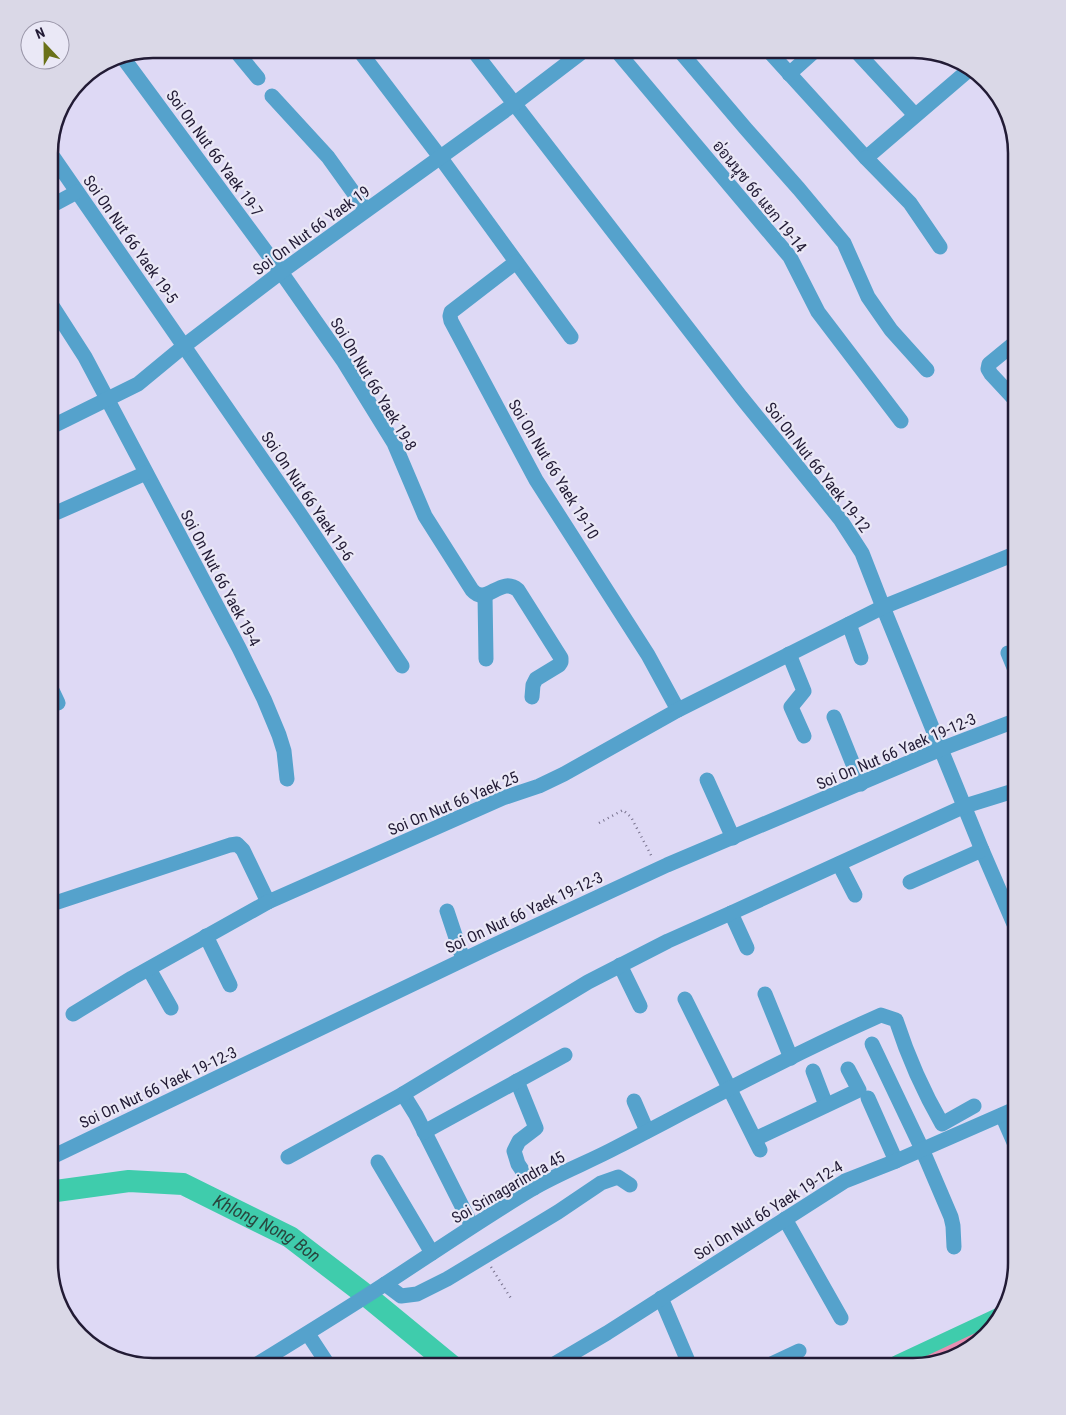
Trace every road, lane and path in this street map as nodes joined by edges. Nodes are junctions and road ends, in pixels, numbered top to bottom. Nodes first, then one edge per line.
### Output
1 (241, 58) edge
2 (365, 58) edge
3 (479, 58) edge
4 (574, 58) edge
5 (623, 58) edge
6 (686, 58) edge
7 (775, 58) edge
8 (807, 58) edge
9 (862, 58) edge
10 (126, 62) edge
11 (965, 73) edge
12 (789, 74) junction
13 (258, 78) dead end
14 (272, 96) dead end
15 (514, 104) junction
16 (915, 115) junction
17 (440, 157) junction
18 (866, 158) junction
19 (58, 165) edge
20 (77, 192) junction
21 (58, 202) edge
22 (366, 210) junction
23 (940, 247) dead end
24 (516, 262) junction
25 (281, 272) junction
26 (58, 315) edge
27 (571, 336) dead end
28 (184, 346) junction
29 (1008, 348) edge
30 (927, 370) dead end
31 (1008, 393) edge
32 (108, 399) junction
33 (901, 421) dead end
34 (58, 424) edge
35 (146, 473) junction
36 (58, 512) edge
37 (1008, 557) edge
38 (485, 595) junction
39 (883, 607) junction
40 (848, 624) junction
41 (789, 654) junction
42 (861, 658) dead end
43 (486, 660) dead end
44 (402, 666) dead end
45 (532, 697) dead end
46 (678, 710) junction
47 (834, 717) dead end
48 (1008, 723) edge
49 (804, 736) dead end
50 (941, 749) junction
51 (287, 779) dead end
52 (707, 780) dead end
53 (861, 784) junction
54 (1008, 793) edge
55 (965, 806) junction
56 (599, 823) dead end
57 (733, 838) junction
58 (982, 850) junction
59 (839, 864) junction
60 (658, 870) junction
61 (910, 882) dead end
62 (1008, 894) edge
63 (855, 895) dead end
64 (58, 902) edge
65 (268, 902) junction
66 (447, 911) dead end
67 (731, 913) junction
68 (206, 936) junction
69 (747, 948) dead end
70 (464, 959) junction
71 (620, 965) junction
72 (149, 969) junction
73 (230, 985) dead end
74 (765, 994) dead end
75 (685, 1000) dead end
76 (640, 1006) dead end
77 (170, 1008) dead end
78 (73, 1014) dead end
79 (872, 1044) dead end
80 (565, 1055) dead end
81 (791, 1058) junction
82 (848, 1068) dead end
83 (813, 1071) dead end
84 (517, 1081) junction
85 (729, 1088) junction
86 (403, 1094) junction
87 (868, 1098) dead end
88 (634, 1101) dead end
89 (826, 1105) junction
90 (974, 1106) dead end
91 (1008, 1112) edge
92 (1002, 1115) junction
93 (1008, 1129) edge
94 (647, 1131) junction
95 (424, 1132) junction
96 (922, 1150) junction
97 (58, 1154) edge
98 (288, 1157) dead end
99 (896, 1160) junction
100 (378, 1162) dead end
101 (630, 1185) dead end
102 (534, 1188) junction
103 (785, 1219) junction
104 (472, 1226) junction
105 (954, 1247) dead end
106 (432, 1253) junction
107 (485, 1257) junction
108 (385, 1284) junction
109 (661, 1298) junction
110 (512, 1300) dead end
111 (841, 1318) dead end
112 (308, 1334) junction
113 (799, 1352) dead end
114 (268, 1358) edge
115 (324, 1358) edge
116 (565, 1358) edge
117 (687, 1358) edge
118 (786, 1358) edge

1 - 13 street
2 - 17 street
3 - 15 street, Soi On Nut 66 Yaek 19-12
4 - 15 street, Soi On Nut 66 Yaek 19
5 - 33 street, อ่อนนุช 66 แยก 19-14
6 - 30 street
7 - 12 street
8 - 12 street
9 - 16 street
10 - 25 street, Soi On Nut 66 Yaek 19-7
11 - 16 street
12 - 18 street
14 - 22 street
15 - 17 street, Soi On Nut 66 Yaek 19
15 - 39 street, Soi On Nut 66 Yaek 19-12
16 - 18 street
17 - 22 street, Soi On Nut 66 Yaek 19
17 - 24 street
18 - 23 street
19 - 20 street, Soi On Nut 66 Yaek 19-5
20 - 21 street
20 - 28 street, Soi On Nut 66 Yaek 19-5
22 - 25 street, Soi On Nut 66 Yaek 19
24 - 27 street
24 - 46 street, Soi On Nut 66 Yaek 19-10
25 - 28 street, Soi On Nut 66 Yaek 19
25 - 38 street, Soi On Nut 66 Yaek 19-8
26 - 32 street, Soi On Nut 66 Yaek 19-4
28 - 32 street, Soi On Nut 66 Yaek 19
28 - 44 street, Soi On Nut 66 Yaek 19-6
29 - 31 street
32 - 34 street, Soi On Nut 66 Yaek 19
32 - 35 street, Soi On Nut 66 Yaek 19-4
35 - 36 street
35 - 51 street, Soi On Nut 66 Yaek 19-4
37 - 39 street, Soi On Nut 66 Yaek 25
38 - 43 street
38 - 45 street
39 - 40 street, Soi On Nut 66 Yaek 25
39 - 50 street, Soi On Nut 66 Yaek 19-12
40 - 41 street, Soi On Nut 66 Yaek 25
40 - 42 street
41 - 46 street, Soi On Nut 66 Yaek 25
41 - 49 street
46 - 65 street, Soi On Nut 66 Yaek 25
47 - 53 street
48 - 50 street, Soi On Nut 66 Yaek 19-12-3
50 - 53 street, Soi On Nut 66 Yaek 19-12-3
50 - 55 street, Soi On Nut 66 Yaek 19-12
52 - 57 street
53 - 57 street, Soi On Nut 66 Yaek 19-12-3
54 - 55 street
55 - 58 street, Soi On Nut 66 Yaek 19-12
55 - 59 street
56 - 60 path
57 - 60 street, Soi On Nut 66 Yaek 19-12-3
58 - 61 street
58 - 62 street, Soi On Nut 66 Yaek 19-12
59 - 63 street
59 - 67 street
60 - 70 street, Soi On Nut 66 Yaek 19-12-3
64 - 65 street
65 - 68 street, Soi On Nut 66 Yaek 25
66 - 70 street
67 - 69 street
67 - 71 street
68 - 72 street, Soi On Nut 66 Yaek 25
68 - 73 street
70 - 97 street, Soi On Nut 66 Yaek 19-12-3
71 - 76 street
71 - 86 street
72 - 77 street
72 - 78 street, Soi On Nut 66 Yaek 25
74 - 81 street
75 - 85 street
79 - 96 street
80 - 84 street
81 - 85 street, Soi Srinagarindra 45
81 - 90 street, Soi Srinagarindra 45
82 - 89 street
83 - 89 street
84 - 95 street
84 - 102 street
85 - 89 street
85 - 94 street, Soi Srinagarindra 45
86 - 95 street
86 - 98 street
87 - 99 street
88 - 94 street
91 - 92 street, Soi On Nut 66 Yaek 19-12-4
92 - 93 street
92 - 96 street, Soi On Nut 66 Yaek 19-12-4
94 - 102 street, Soi Srinagarindra 45
95 - 104 street
96 - 99 street, Soi On Nut 66 Yaek 19-12-4
96 - 105 street
99 - 103 street, Soi On Nut 66 Yaek 19-12-4
100 - 106 street
101 - 107 street
102 - 104 street, Soi Srinagarindra 45
103 - 109 street, Soi On Nut 66 Yaek 19-12-4
103 - 111 street
104 - 106 street, Soi Srinagarindra 45
106 - 108 street, Soi Srinagarindra 45
107 - 108 street
107 - 110 path
108 - 112 street, Soi Srinagarindra 45
109 - 116 street, Soi On Nut 66 Yaek 19-12-4
109 - 117 street
112 - 114 street, Soi Srinagarindra 45
112 - 115 street
113 - 118 street

